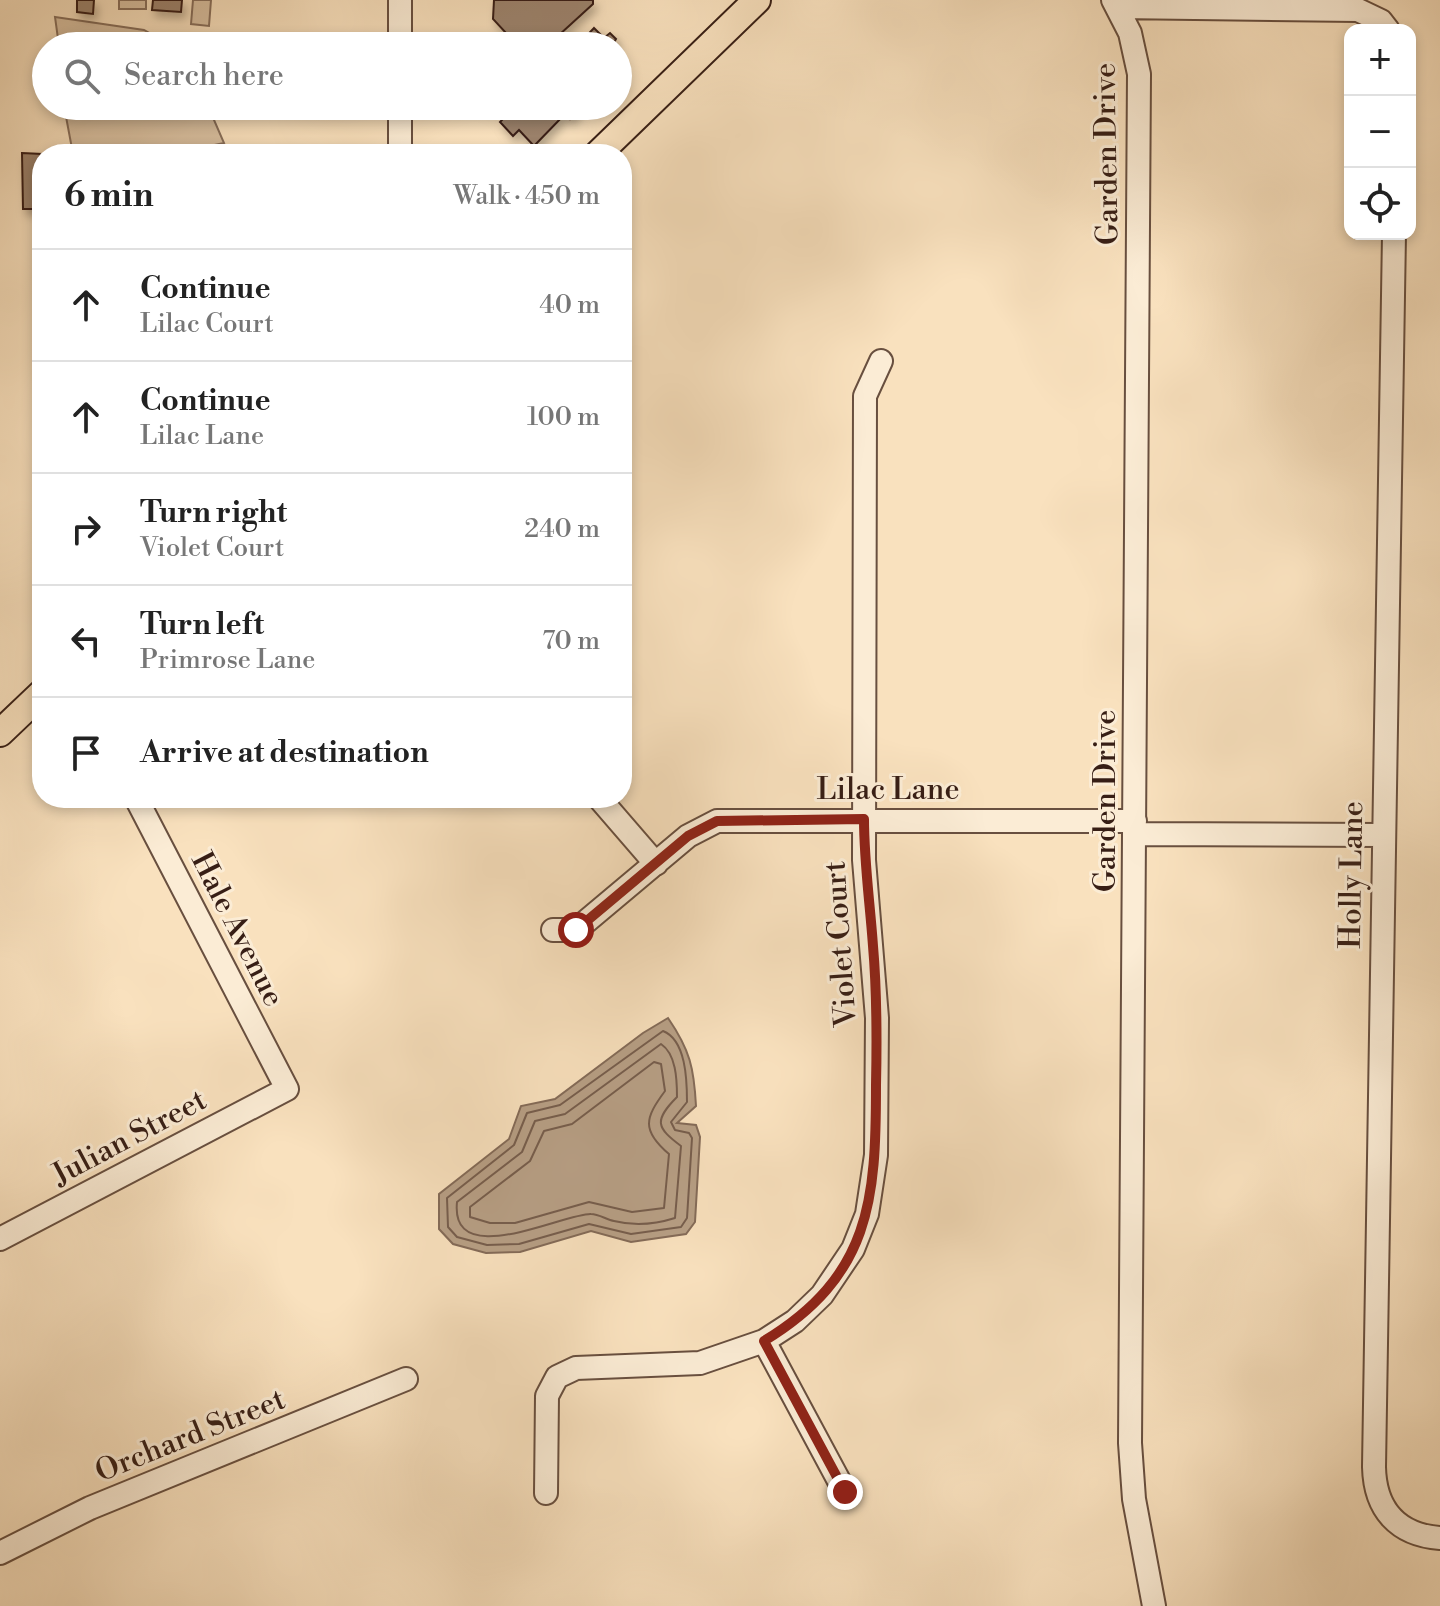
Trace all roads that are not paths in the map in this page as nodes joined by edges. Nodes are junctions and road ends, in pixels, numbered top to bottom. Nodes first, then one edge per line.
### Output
1 (400, 0) edge
2 (757, 0) edge
3 (1116, 4) edge
4 (1383, 24) edge
5 (400, 32) edge
6 (400, 120) edge
7 (400, 144) edge
8 (608, 144) edge
9 (1394, 240) edge
10 (881, 361) dead end
11 (32, 703) edge
12 (0, 733) edge
13 (141, 808) edge
14 (608, 808) edge
15 (864, 819) junction
16 (1135, 827) junction
17 (1382, 835) junction
18 (656, 864) junction
19 (553, 930) dead end
20 (287, 1089) joint
21 (0, 1239) edge
22 (764, 1341) junction
23 (406, 1379) dead end
24 (845, 1492) dead end
25 (546, 1493) dead end
26 (1440, 1538) edge
27 (0, 1553) edge
28 (1154, 1606) edge

1 - 5 street
2 - 8 main road
3 - 4 street
3 - 16 street, Garden Drive
6 - 7 street
9 - 17 street, Holly Lane
10 - 15 street, Violet Court
11 - 12 main road
13 - 20 street, Hale Avenue
14 - 18 street
15 - 16 street, Lilac Lane
15 - 18 street, Lilac Lane
15 - 22 street, Violet Court
16 - 17 street, Lilac Lane
16 - 28 street, Garden Drive
17 - 26 street, Holly Lane
18 - 19 street, Lilac Lane
20 - 21 street, Julian Street
22 - 24 street
22 - 25 street, Violet Court
23 - 27 street, Orchard Street

